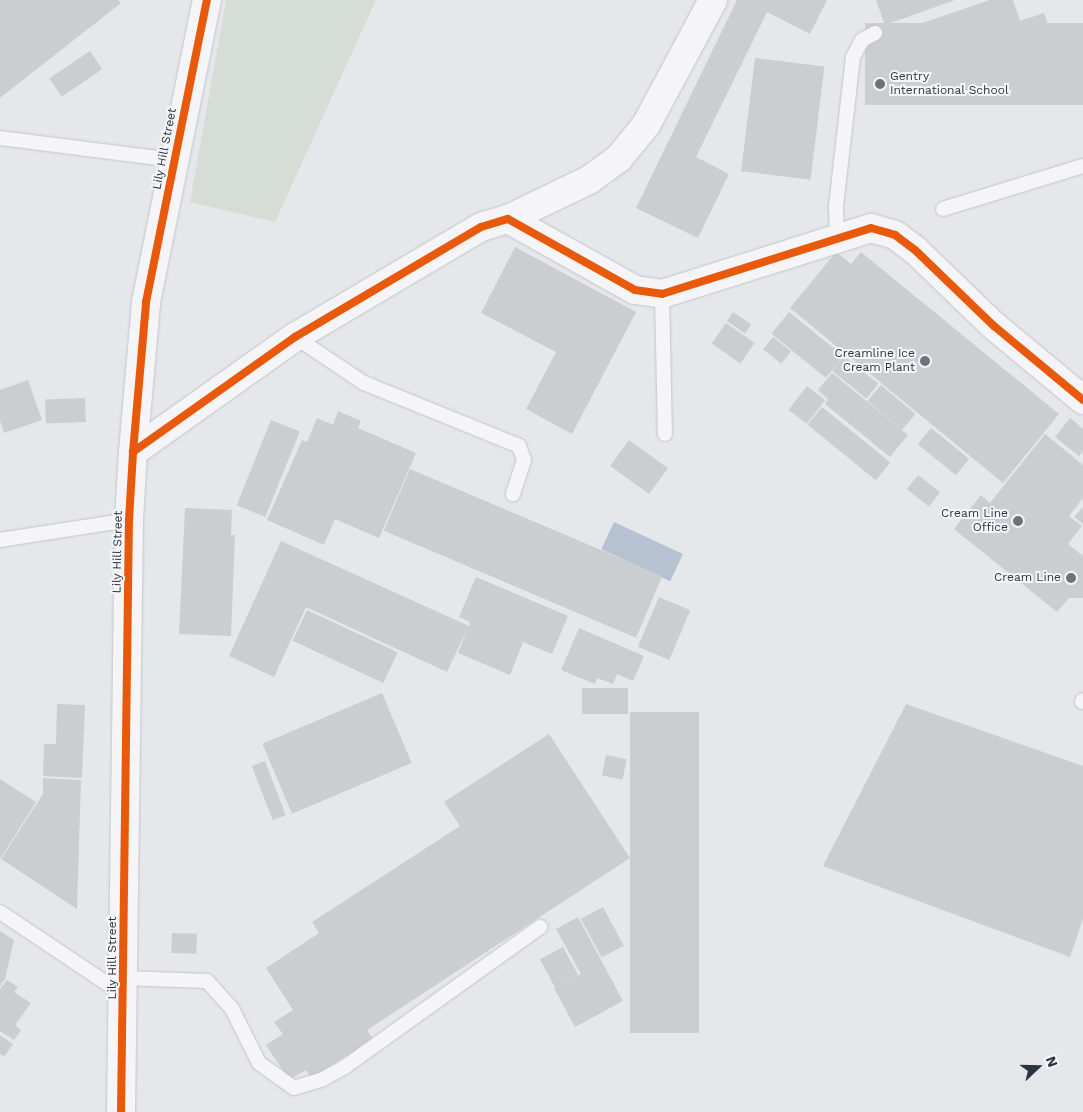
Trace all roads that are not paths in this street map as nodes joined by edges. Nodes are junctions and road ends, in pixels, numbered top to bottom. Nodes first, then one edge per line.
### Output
1 (207, 0) edge
2 (713, 0) edge
3 (875, 33) dead end
4 (0, 138) edge
5 (173, 160) junction
6 (1083, 166) edge
7 (943, 209) dead end
8 (508, 219) junction
9 (837, 236) junction
10 (662, 294) junction
11 (295, 338) junction
12 (1083, 400) edge
13 (665, 434) dead end
14 (133, 452) junction
15 (513, 494) dead end
16 (129, 520) junction
17 (0, 540) edge
18 (0, 912) edge
19 (540, 927) dead end
20 (124, 987) junction
21 (121, 1112) edge

1 - 5 street, Lily Hill Street
2 - 8 street
3 - 9 lane
4 - 5 lane
5 - 14 street, Lily Hill Street
6 - 7 lane
8 - 10 street
8 - 11 street
9 - 10 street
9 - 12 street
10 - 13 lane
11 - 14 street
11 - 15 lane
14 - 16 street, Lily Hill Street
16 - 17 lane
16 - 20 street, Lily Hill Street
18 - 20 lane
19 - 20 lane
20 - 21 street, Lily Hill Street

